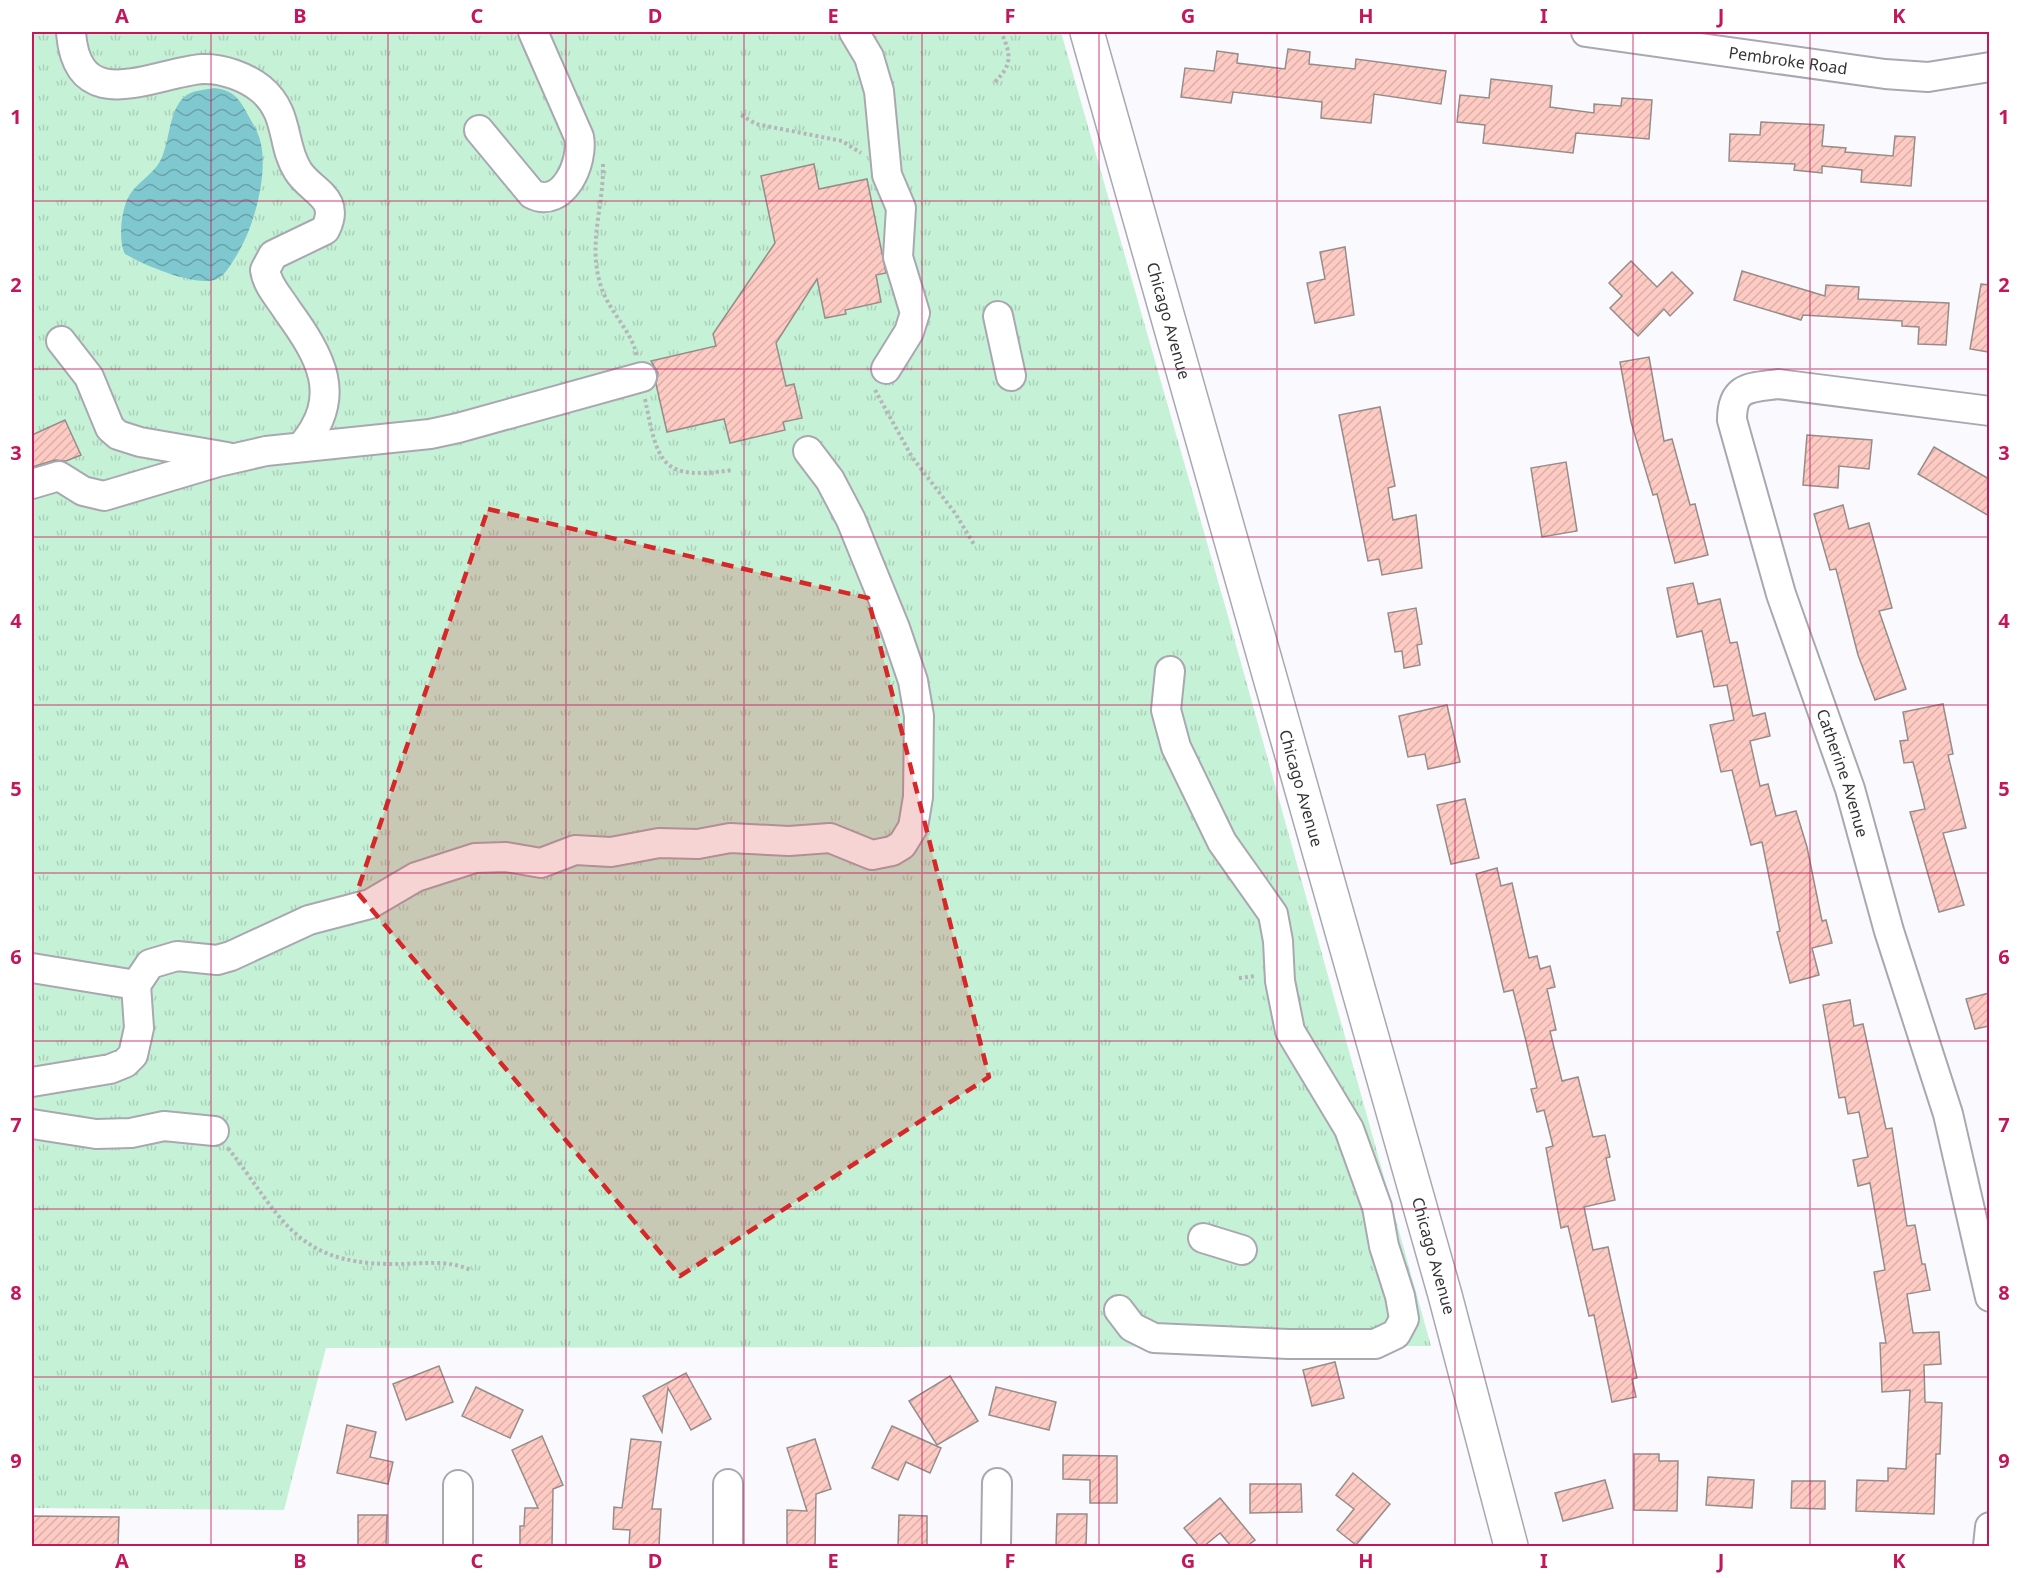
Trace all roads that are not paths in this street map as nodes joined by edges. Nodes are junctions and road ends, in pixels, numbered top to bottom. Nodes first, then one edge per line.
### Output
1 (533, 32) edge
2 (854, 32) edge
3 (1087, 32) edge
4 (1586, 32) edge
5 (71, 33) dead end
6 (1989, 67) edge
7 (478, 130) dead end
8 (998, 316) dead end
9 (61, 341) dead end
10 (878, 375) road end
11 (1011, 376) dead end
12 (642, 377) road end
13 (1989, 411) edge
14 (302, 446) junction
15 (808, 451) dead end
16 (235, 458) junction
17 (32, 484) edge
18 (1170, 670) dead end
19 (32, 968) edge
20 (136, 985) junction
21 (32, 1082) edge
22 (32, 1124) edge
23 (214, 1131) road end
24 (1985, 1252) edge
25 (1989, 1297) edge
26 (1119, 1310) dead end
27 (997, 1483) dead end
28 (728, 1484) dead end
29 (458, 1485) dead end
30 (1989, 1527) edge
31 (458, 1546) edge
32 (728, 1546) edge
33 (996, 1546) edge
34 (1511, 1546) edge
35 (1988, 1546) edge

1 - 7 street
2 - 10 street
3 - 34 main road, Chicago Avenue
4 - 6 street, Pembroke Road
5 - 14 street
8 - 11 street
9 - 16 street
12 - 14 street
13 - 24 street, Catherine Avenue
14 - 16 street
15 - 20 street
16 - 17 street
18 - 26 street
19 - 20 street
20 - 21 street
22 - 23 street
24 - 25 street, Catherine Avenue
27 - 33 street
28 - 32 street
29 - 31 street
30 - 35 street

